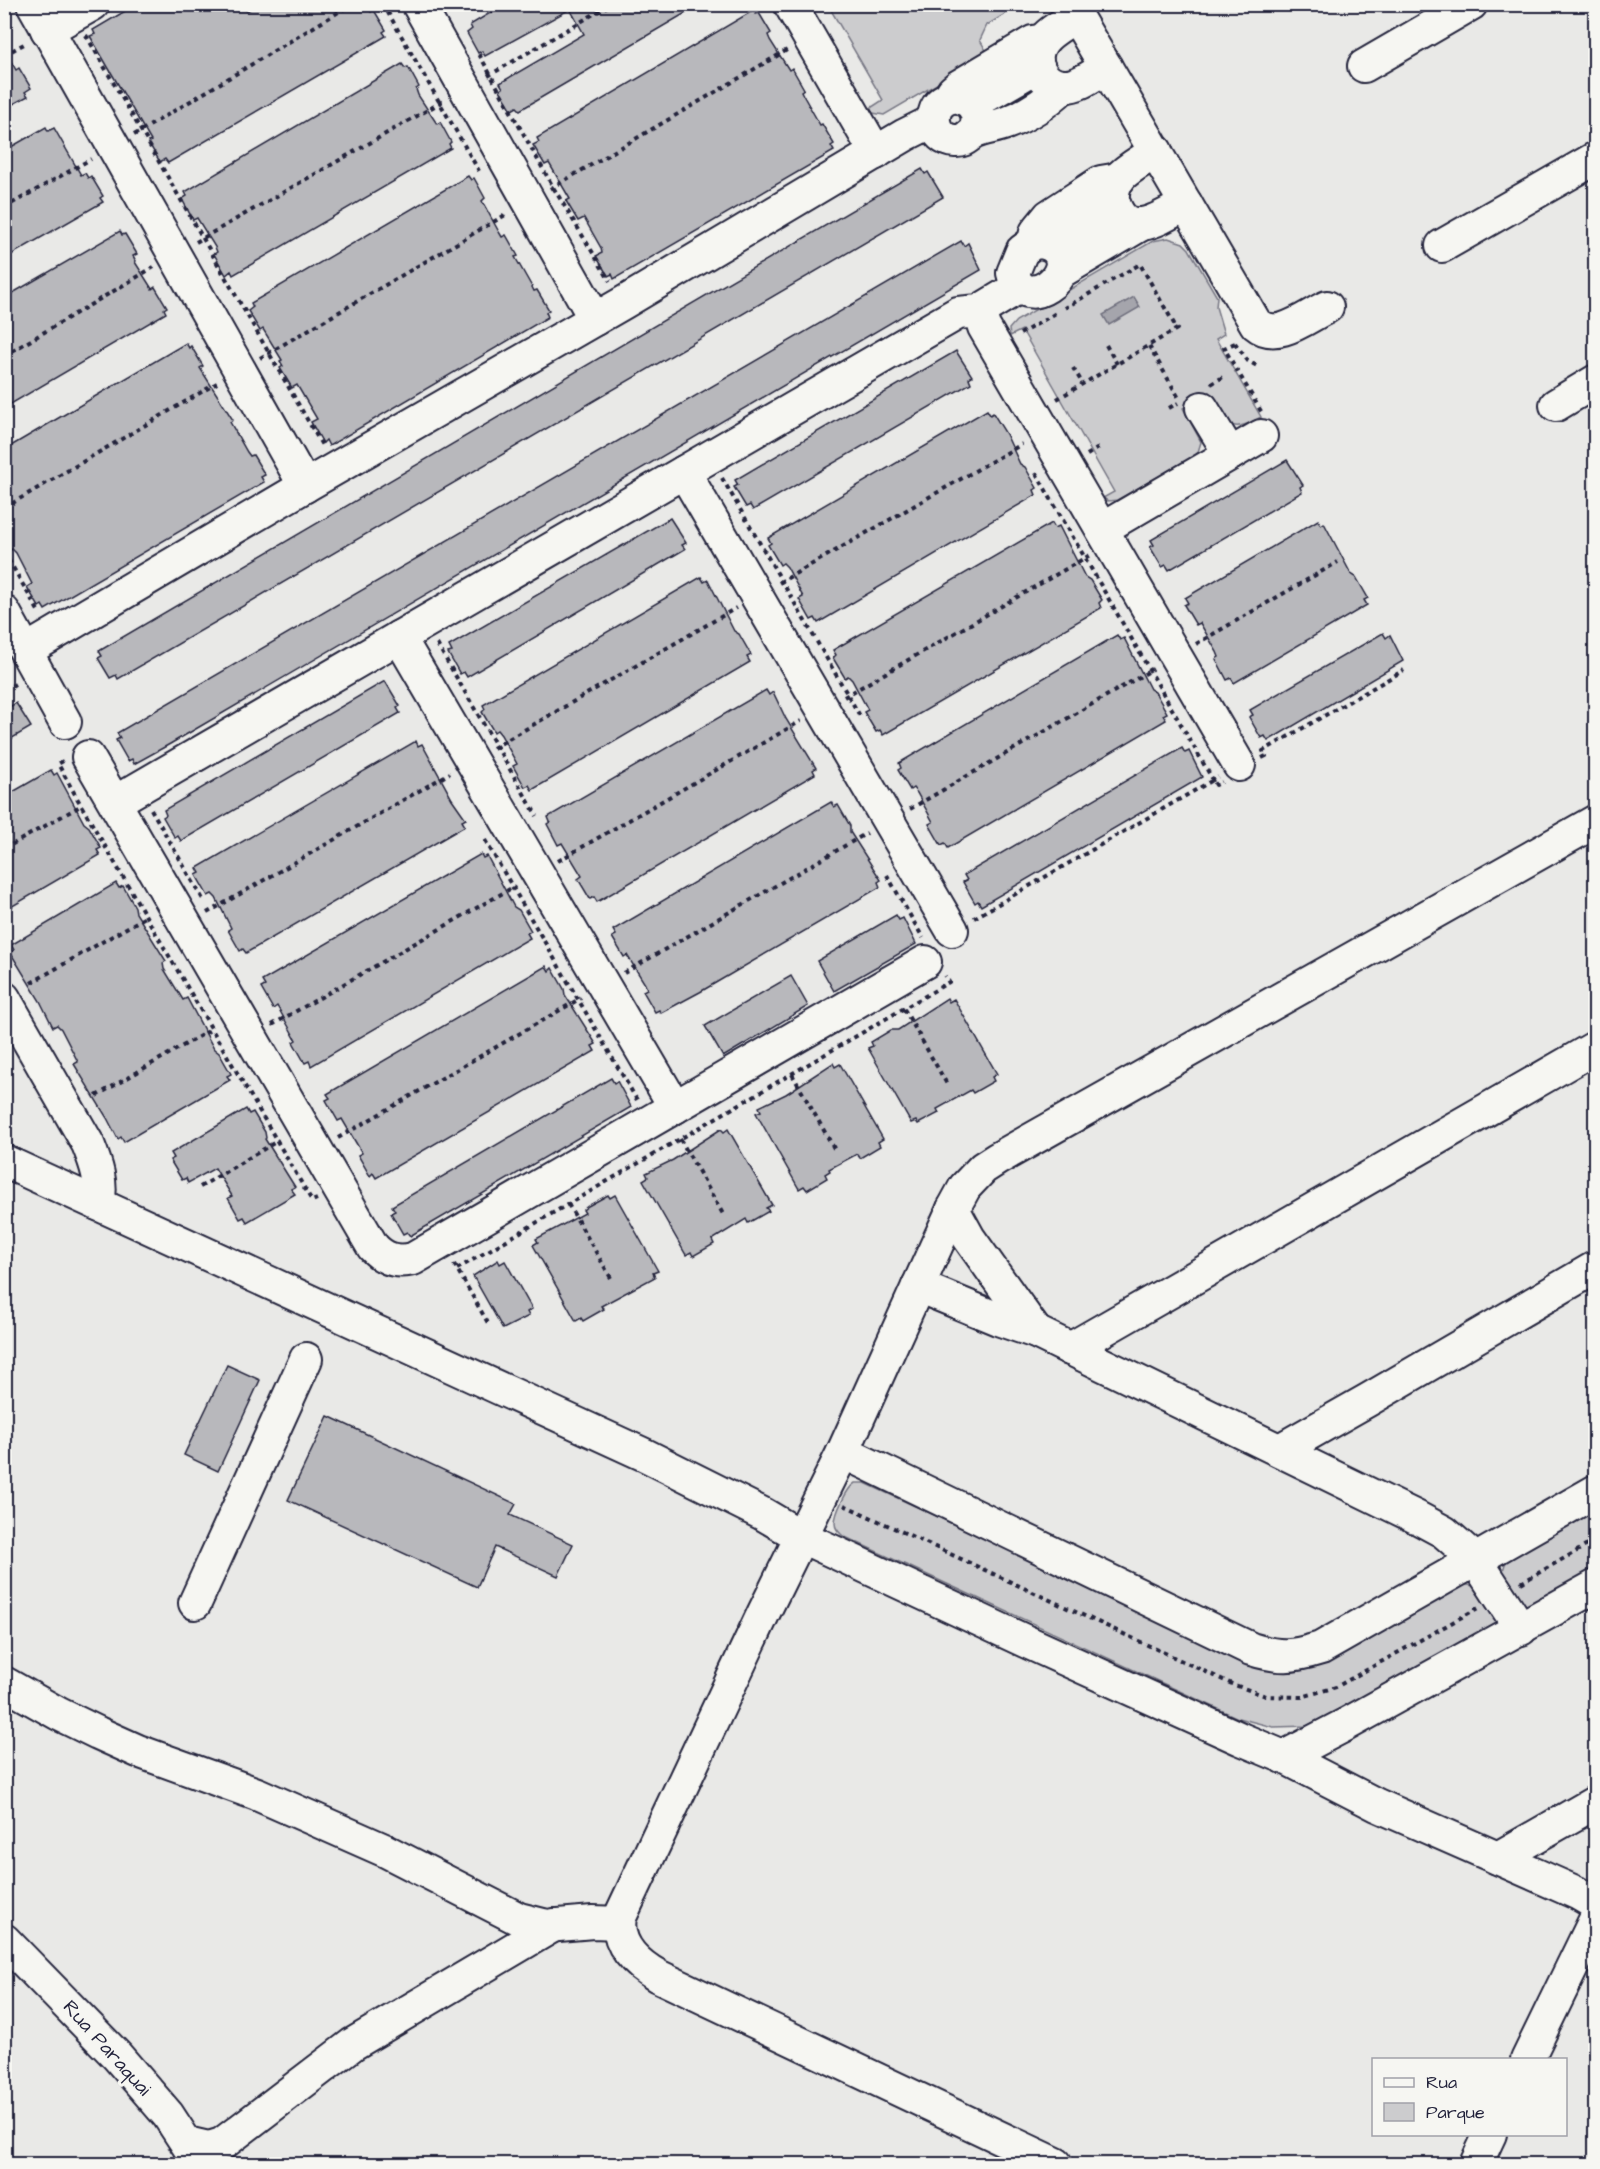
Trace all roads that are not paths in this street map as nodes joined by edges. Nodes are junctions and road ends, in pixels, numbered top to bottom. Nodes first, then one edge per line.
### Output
1 (418, 4) edge
2 (790, 4) edge
3 (1471, 4) edge
4 (1072, 10) edge
5 (87, 16) edge
6 (40, 17) edge
7 (1040, 53) junction
8 (1364, 66) dead end
9 (1107, 67) junction
10 (1064, 86) junction
11 (957, 114) junction
12 (1156, 151) junction
13 (876, 153) junction
14 (1596, 158) edge
15 (1116, 192) junction
16 (1186, 204) junction
17 (1140, 225) junction
18 (1442, 246) dead end
19 (1049, 252) junction
20 (1019, 287) junction
21 (1327, 307) dead end
22 (979, 311) junction
23 (595, 319) junction
24 (1596, 381) edge
25 (1192, 404) road end
26 (1556, 405) dead end
27 (1261, 436) dead end
28 (1230, 454) junction
29 (684, 472) junction
30 (305, 486) junction
31 (1099, 544) junction
32 (4, 612) edge
33 (399, 637) junction
34 (40, 643) junction
35 (65, 722) dead end
36 (88, 757) dead end
37 (1234, 771) road end
38 (101, 799) junction
39 (1596, 821) edge
40 (952, 930) road end
41 (925, 962) dead end
42 (4, 999) edge
43 (1596, 1047) edge
44 (675, 1107) junction
45 (4, 1161) edge
46 (98, 1204) junction
47 (953, 1209) junction
48 (1596, 1267) edge
49 (918, 1286) junction
50 (1036, 1332) junction
51 (1070, 1349) junction
52 (306, 1359) dead end
53 (1280, 1450) junction
54 (843, 1452) junction
55 (1596, 1491) edge
56 (802, 1537) junction
57 (1476, 1560) junction
58 (1596, 1586) edge
59 (195, 1602) dead end
60 (1521, 1629) junction
61 (4, 1683) edge
62 (1284, 1757) junction
63 (1596, 1802) edge
64 (1498, 1858) junction
65 (1596, 1904) edge
66 (1596, 1918) edge
67 (618, 1923) junction
68 (554, 1925) junction
69 (4, 1940) edge
70 (1528, 2058) edge
71 (1489, 2136) edge
72 (194, 2154) edge
73 (1056, 2164) edge
74 (1476, 2164) edge

1 - 23 street
2 - 13 street
3 - 8 street
4 - 7 street
4 - 9 street
5 - 6 street
6 - 30 street
7 - 10 street
7 - 11 street
9 - 10 street
9 - 12 street
10 - 11 street
11 - 13 street
12 - 15 street
12 - 16 street
13 - 23 street
14 - 18 street
15 - 17 street
15 - 19 street
16 - 17 street
16 - 21 street
17 - 19 street
19 - 20 street
19 - 20 street
20 - 22 street
22 - 29 street
22 - 31 street
23 - 30 street
24 - 26 street
25 - 28 street
27 - 28 street
28 - 31 street
29 - 33 street
29 - 40 street
30 - 34 street
31 - 37 street
32 - 34 street
33 - 38 street
33 - 44 street
34 - 35 street
36 - 38 street
38 - 44 street
39 - 47 street
41 - 44 street
42 - 46 street
43 - 51 street
45 - 46 street
46 - 56 street
47 - 49 street
47 - 50 street
48 - 53 street
49 - 50 street
49 - 54 street
50 - 51 street
51 - 53 street
52 - 59 street
53 - 57 street
54 - 56 street
54 - 57 street
55 - 57 street
56 - 62 street
56 - 67 street
57 - 60 street
58 - 60 street
60 - 62 street
61 - 68 street
62 - 64 street
63 - 64 street
64 - 65 street
66 - 70 street
67 - 68 street
67 - 73 street
68 - 72 street
69 - 72 street, Rua Paraquai
71 - 74 street

